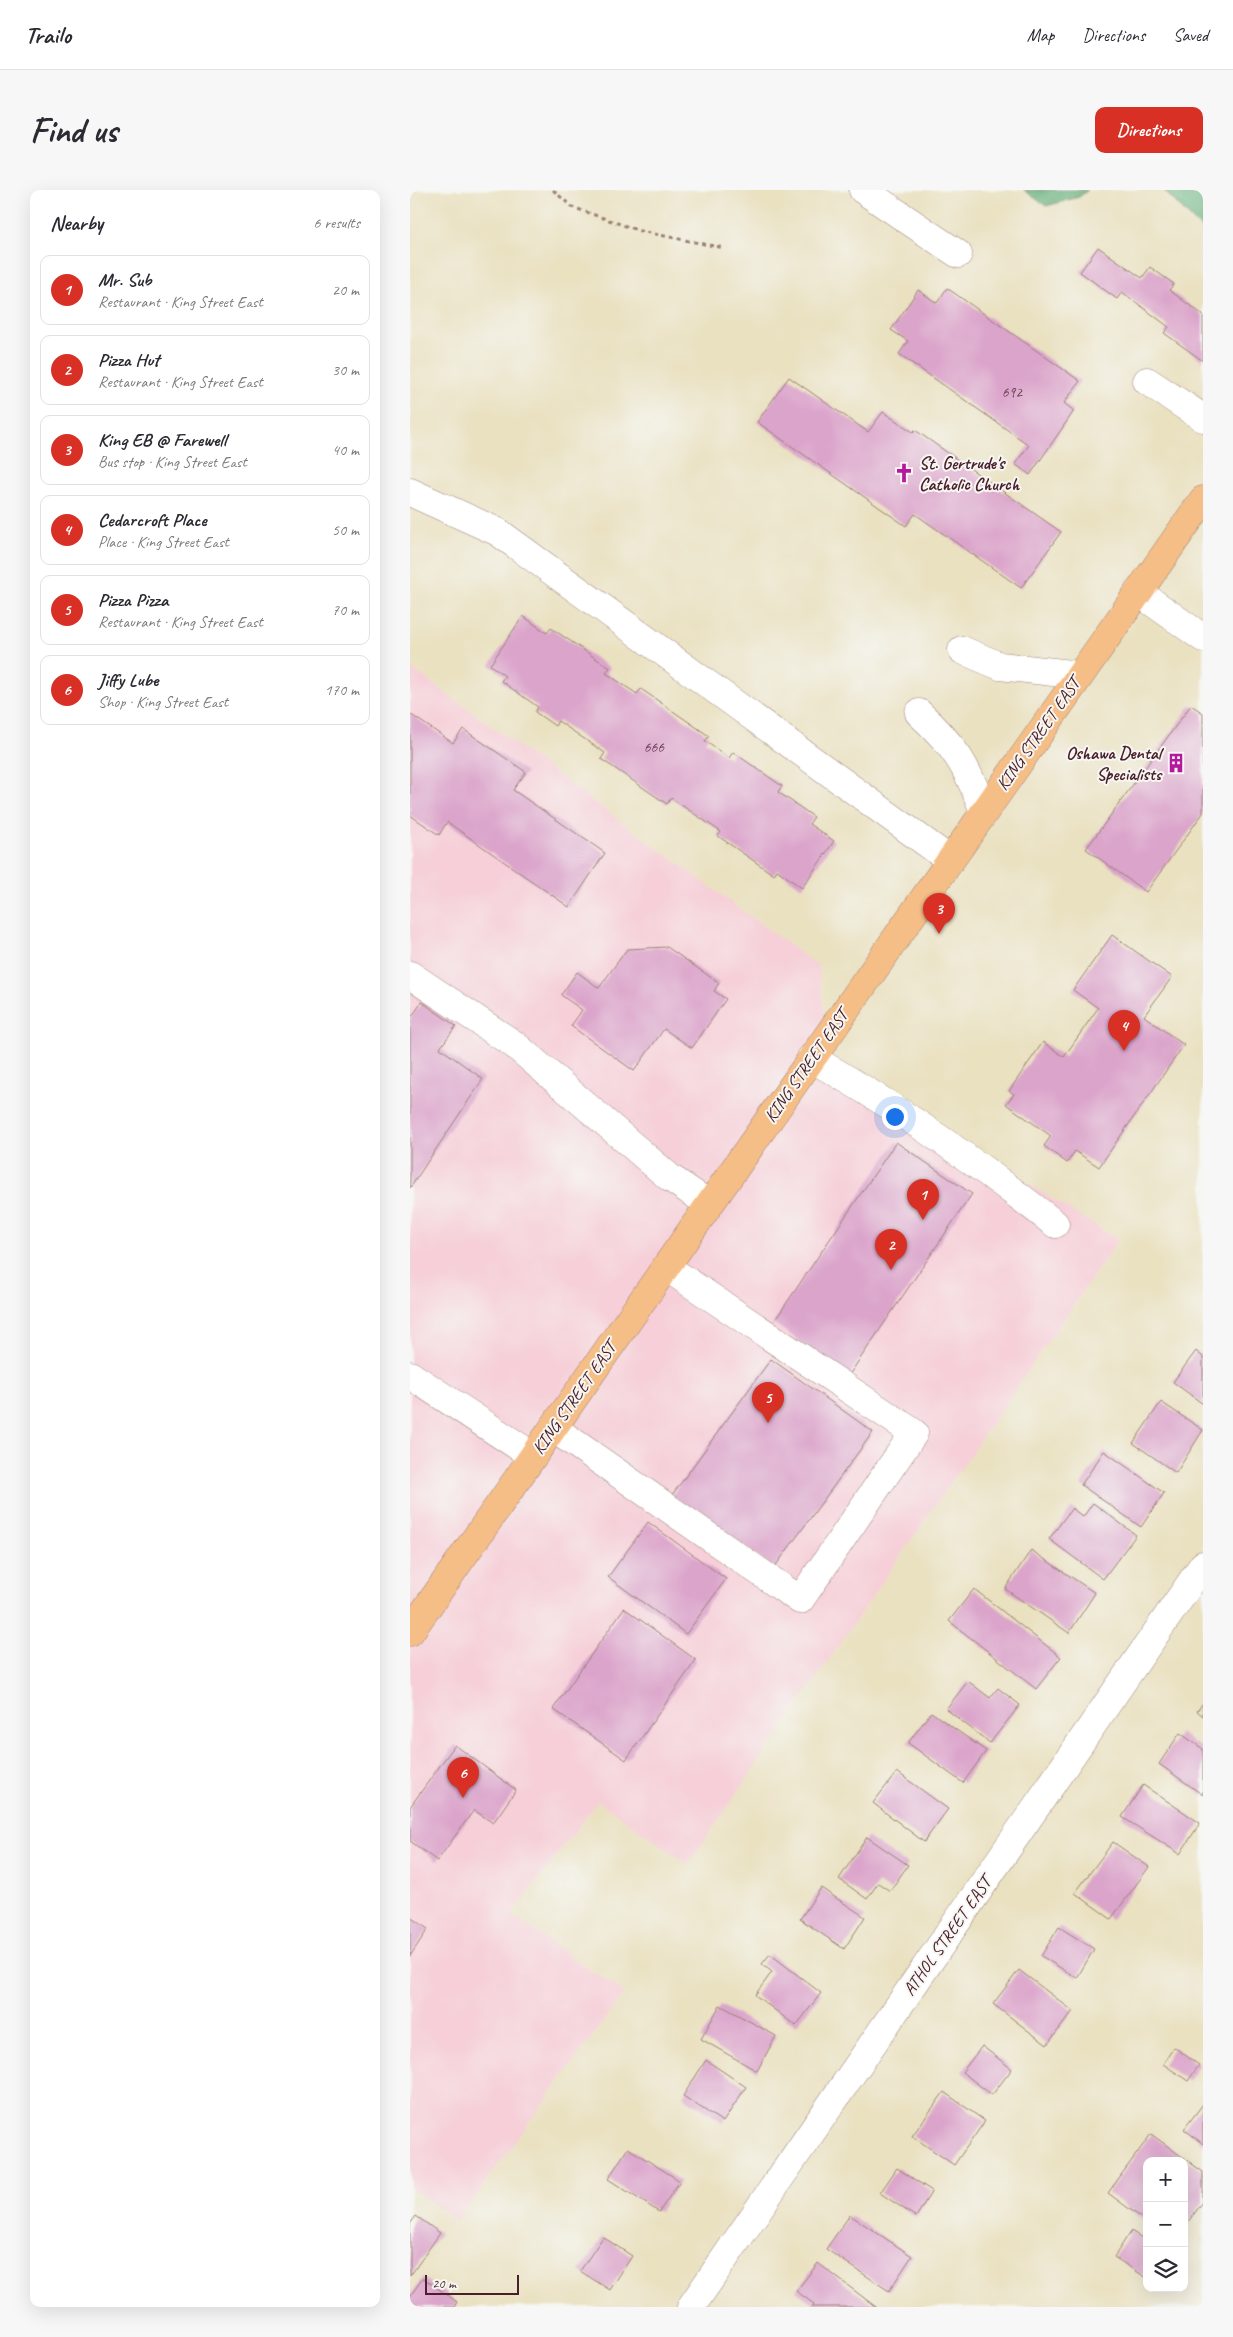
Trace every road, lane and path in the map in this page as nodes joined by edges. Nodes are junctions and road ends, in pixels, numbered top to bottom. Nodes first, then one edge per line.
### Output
1 (554, 190) edge
2 (863, 190) edge
3 (724, 248) dead end
4 (958, 254) dead end
5 (1147, 381) dead end
6 (1203, 418) edge
7 (410, 492) edge
8 (1203, 500) edge
9 (1138, 592) junction
10 (1203, 638) edge
11 (962, 650) dead end
12 (1080, 675) junction
13 (919, 713) dead end
14 (984, 812) junction
15 (950, 860) junction
16 (410, 975) edge
17 (812, 1058) junction
18 (710, 1204) junction
19 (1055, 1224) dead end
20 (663, 1271) junction
21 (410, 1375) edge
22 (552, 1428) junction
23 (533, 1456) junction
24 (1203, 1565) edge
25 (410, 1632) edge
26 (691, 2307) edge

1 - 3 path
2 - 4 street
5 - 6 street
7 - 15 street
8 - 9 main road, KING STREET EAST
9 - 10 street
9 - 12 main road, KING STREET EAST
11 - 12 street
12 - 14 main road, KING STREET EAST
13 - 14 street
14 - 15 main road, KING STREET EAST
15 - 17 main road, KING STREET EAST
16 - 18 street
17 - 18 main road, KING STREET EAST
17 - 19 street
18 - 20 main road, KING STREET EAST
20 - 22 main road, KING STREET EAST
20 - 22 street
21 - 23 street
22 - 23 main road, KING STREET EAST
23 - 25 main road, KING STREET EAST
24 - 26 street, ATHOL STREET EAST

